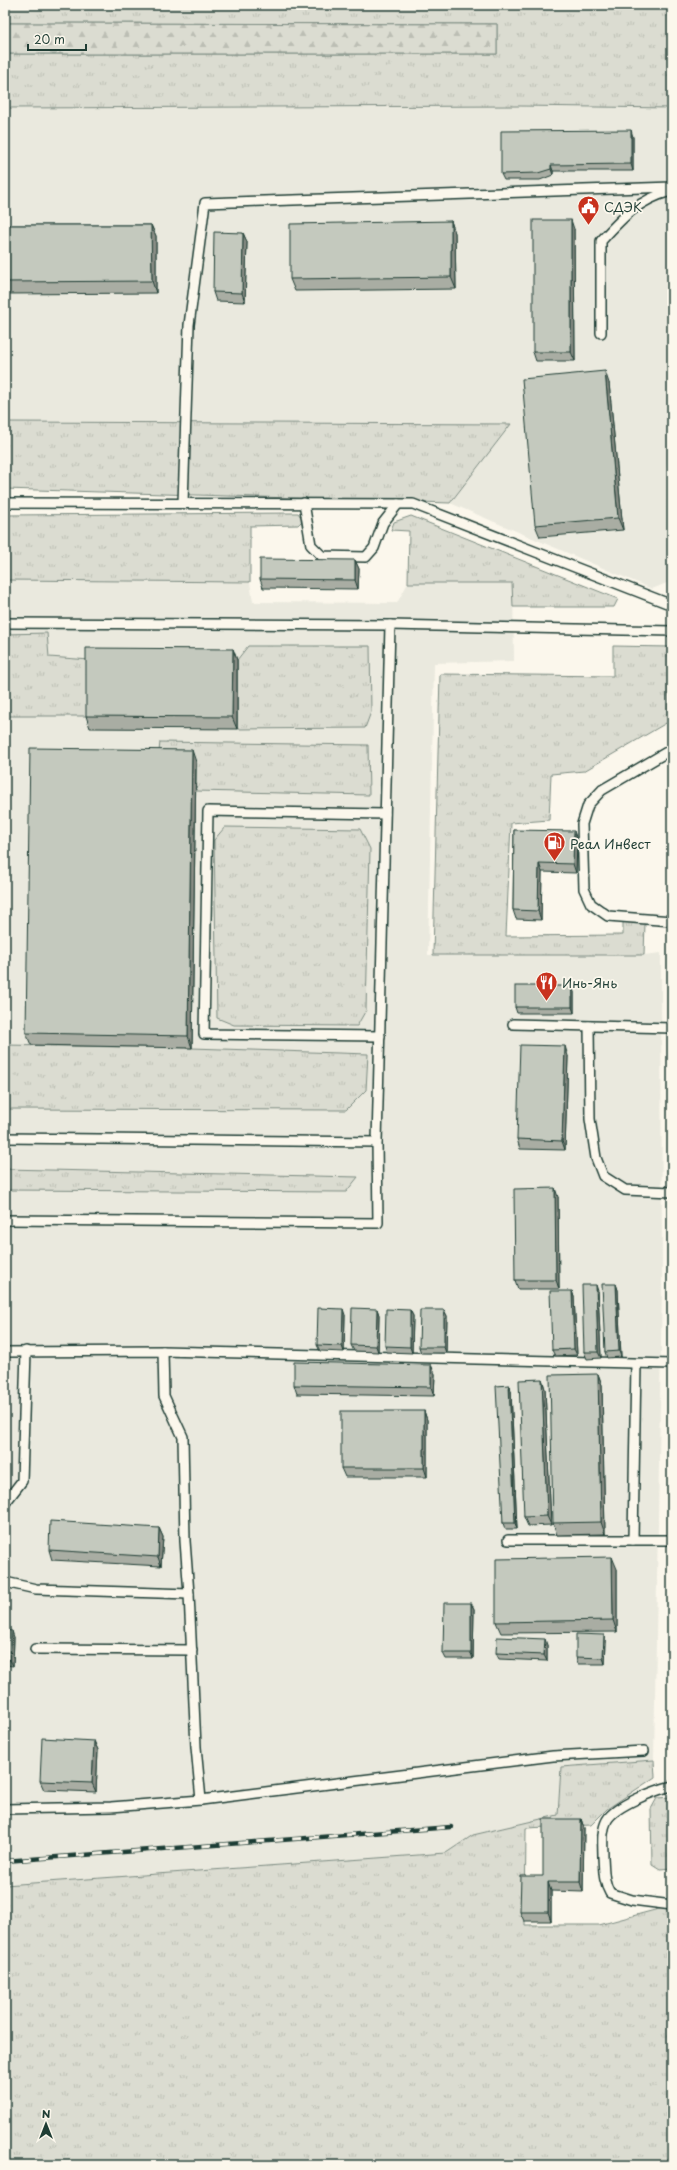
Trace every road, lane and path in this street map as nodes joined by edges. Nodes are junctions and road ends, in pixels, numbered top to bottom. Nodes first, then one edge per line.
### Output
1 (672, 187) edge
2 (672, 190) edge
3 (600, 334) dead end
4 (5, 503) edge
5 (183, 503) junction
6 (304, 503) junction
7 (398, 504) junction
8 (672, 605) edge
9 (5, 623) edge
10 (390, 625) junction
11 (672, 631) edge
12 (672, 750) edge
13 (385, 814) junction
14 (672, 921) edge
15 (513, 1024) dead end
16 (589, 1026) junction
17 (672, 1028) edge
18 (380, 1036) junction
19 (5, 1138) edge
20 (377, 1142) junction
21 (672, 1192) edge
22 (5, 1220) edge
23 (163, 1351) junction
24 (5, 1352) edge
25 (26, 1352) junction
26 (636, 1364) junction
27 (672, 1364) edge
28 (5, 1503) edge
29 (508, 1540) dead end
30 (634, 1540) junction
31 (672, 1540) edge
32 (5, 1582) edge
33 (190, 1594) junction
34 (35, 1649) dead end
35 (192, 1650) junction
36 (644, 1751) dead end
37 (672, 1786) edge
38 (202, 1800) junction
39 (5, 1809) edge
40 (672, 1905) edge

1 - 5 lane
2 - 3 lane
4 - 5 lane
5 - 6 lane
6 - 7 lane
6 - 7 lane
7 - 8 lane
9 - 10 lane
10 - 11 lane
10 - 13 lane
12 - 14 lane
13 - 18 lane
13 - 18 lane
15 - 16 lane
16 - 17 lane
16 - 21 lane
18 - 20 lane
19 - 20 lane
20 - 22 lane
23 - 25 lane
23 - 26 lane
23 - 33 lane
24 - 25 lane
25 - 28 lane
26 - 27 lane
26 - 30 lane
29 - 30 lane
30 - 31 lane
32 - 33 lane
33 - 35 lane
34 - 35 lane
35 - 38 lane
36 - 38 lane
37 - 40 lane
38 - 39 lane

